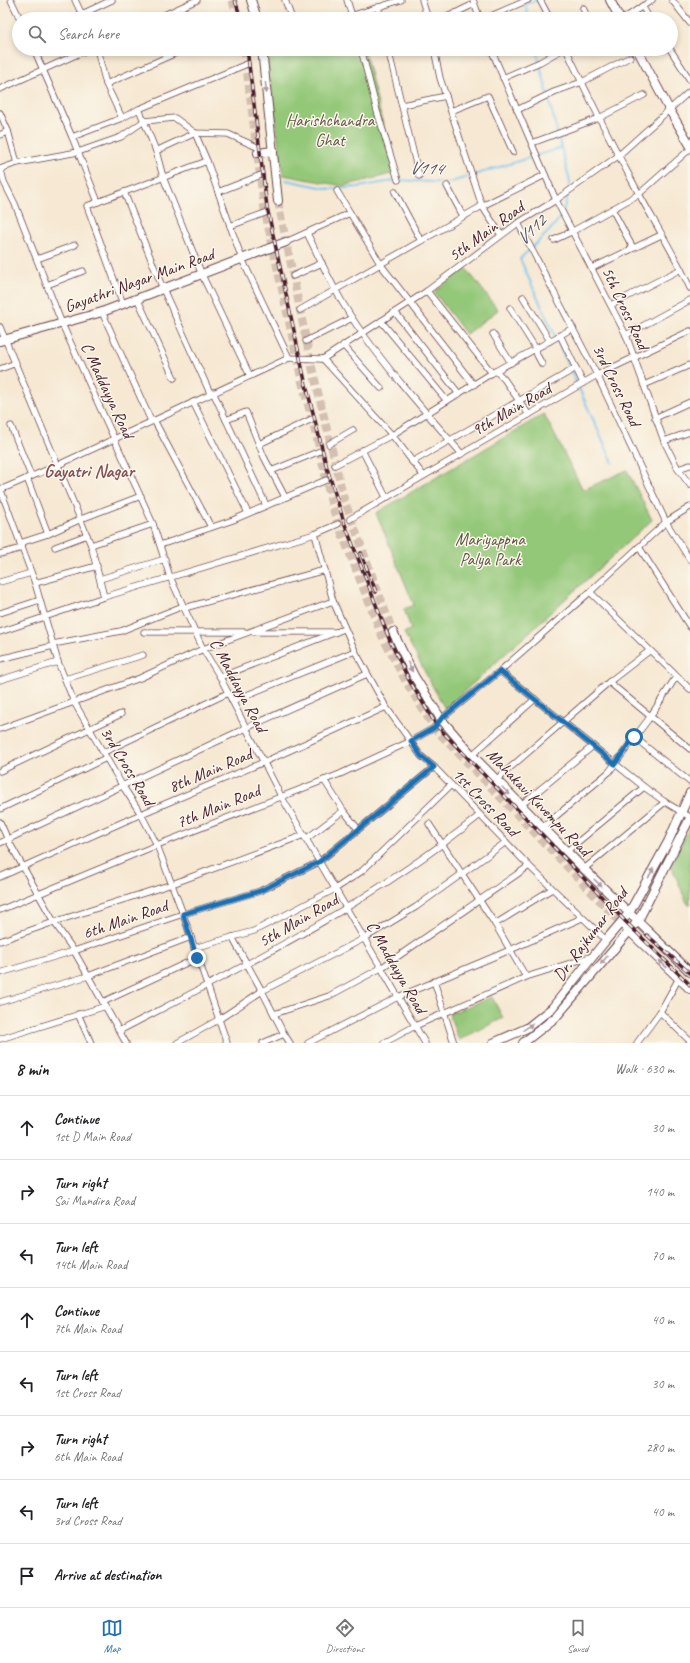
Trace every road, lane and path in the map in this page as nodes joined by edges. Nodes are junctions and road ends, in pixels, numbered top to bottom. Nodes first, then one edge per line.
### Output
1 (11, 0) edge
2 (75, 0) edge
3 (112, 0) edge
4 (197, 0) edge
5 (251, 0) edge
6 (285, 0) edge
7 (347, 0) edge
8 (401, 0) edge
9 (422, 0) edge
10 (528, 0) edge
11 (610, 0) edge
12 (652, 0) edge
13 (672, 0) edge
14 (540, 1) edge
15 (473, 2) edge
16 (642, 6) junction
17 (378, 7) junction
18 (583, 8) dead end
19 (17, 12) edge
20 (81, 12) edge
21 (92, 12) edge
22 (170, 12) edge
23 (255, 12) edge
24 (289, 12) edge
25 (351, 12) edge
26 (366, 12) edge
27 (379, 12) edge
28 (426, 12) edge
29 (455, 12) edge
30 (477, 12) edge
31 (500, 12) edge
32 (546, 12) edge
33 (585, 12) edge
34 (617, 12) edge
35 (632, 12) edge
36 (646, 12) edge
37 (690, 23) edge
38 (37, 56) edge
39 (73, 56) edge
40 (99, 56) edge
41 (169, 56) edge
42 (263, 56) edge
43 (363, 56) edge
44 (390, 56) edge
45 (436, 56) edge
46 (494, 56) edge
47 (551, 56) edge
48 (569, 56) edge
49 (641, 56) edge
50 (675, 56) edge
51 (630, 57) dead end
52 (247, 64) dead end
53 (43, 69) junction
54 (502, 78) junction
55 (690, 80) edge
56 (582, 82) junction
57 (106, 84) junction
58 (0, 89) edge
59 (690, 91) edge
60 (644, 95) dead end
61 (446, 96) junction
62 (402, 105) junction
63 (139, 109) junction
64 (669, 109) junction
65 (517, 110) junction
66 (451, 111) junction
67 (0, 113) edge
68 (122, 118) junction
69 (599, 118) junction
70 (144, 121) junction
71 (8, 131) junction
72 (195, 133) junction
73 (0, 135) edge
74 (72, 137) junction
75 (532, 144) junction
76 (690, 145) edge
77 (690, 149) edge
78 (257, 150) joint
79 (156, 151) junction
80 (273, 151) junction
81 (78, 152) junction
82 (513, 152) dead end
83 (618, 156) junction
84 (207, 160) junction
85 (17, 163) junction
86 (0, 170) edge
87 (261, 175) dead end
88 (545, 175) junction
89 (419, 176) dead end
90 (163, 177) junction
91 (398, 180) dead end
92 (447, 186) dead end
93 (338, 191) dead end
94 (124, 192) junction
95 (218, 192) junction
96 (395, 192) dead end
97 (639, 194) junction
98 (556, 200) junction
99 (278, 201) tunnel mouth
100 (98, 202) junction
101 (482, 206) junction
102 (612, 209) junction
103 (266, 213) dead end
104 (350, 213) junction
105 (463, 216) junction
106 (518, 222) junction
107 (230, 226) junction
108 (573, 231) junction
109 (307, 233) junction
110 (501, 235) junction
111 (661, 235) junction
112 (554, 240) dead end
113 (421, 241) junction
114 (286, 242) joint
115 (75, 245) dead end
116 (633, 248) junction
117 (37, 259) junction
118 (242, 259) junction
119 (322, 263) junction
120 (381, 264) junction
121 (592, 268) junction
122 (681, 269) junction
123 (83, 271) dead end
124 (202, 275) junction
125 (293, 276) dead end
126 (47, 285) junction
127 (690, 288) edge
128 (163, 289) junction
129 (335, 290) junction
130 (427, 291) junction
131 (523, 297) dead end
132 (137, 298) junction
133 (690, 300) edge
134 (409, 303) junction
135 (123, 304) junction
136 (611, 305) junction
137 (510, 308) dead end
138 (300, 310) dead end
139 (102, 312) junction
140 (395, 312) junction
141 (352, 318) junction
142 (381, 321) junction
143 (62, 324) junction
144 (0, 327) edge
145 (573, 328) junction
146 (690, 331) edge
147 (362, 334) junction
148 (493, 334) dead end
149 (559, 335) junction
150 (626, 335) junction
151 (3, 340) edge
152 (551, 340) junction
153 (306, 341) dead end
154 (343, 345) junction
155 (536, 349) junction
156 (633, 356) junction
157 (289, 358) junction
158 (323, 359) junction
159 (16, 363) junction
160 (511, 363) junction
161 (542, 364) dead end
162 (690, 365) edge
163 (575, 368) junction
164 (0, 369) edge
165 (494, 372) junction
166 (597, 375) junction
167 (250, 376) junction
168 (174, 378) dead end
169 (474, 384) junction
170 (582, 384) junction
171 (644, 385) junction
172 (381, 388) dead end
173 (211, 393) junction
174 (459, 394) junction
175 (518, 400) junction
176 (447, 401) junction
177 (192, 402) junction
178 (690, 402) edge
179 (426, 414) junction
180 (529, 414) junction
181 (655, 418) junction
182 (312, 419) dead end
183 (226, 420) junction
184 (152, 421) junction
185 (11, 426) dead end
186 (353, 430) dead end
187 (690, 432) edge
188 (392, 435) junction
189 (115, 439) junction
190 (450, 441) junction
191 (664, 441) junction
192 (259, 444) junction
193 (330, 444) dead end
194 (362, 450) junction
195 (320, 451) dead end
196 (461, 454) junction
197 (412, 462) junction
198 (58, 465) junction
199 (335, 466) dead end
200 (690, 466) edge
201 (678, 469) junction
202 (271, 471) junction
203 (423, 475) junction
204 (29, 477) junction
205 (326, 480) dead end
206 (690, 485) edge
207 (0, 489) edge
208 (141, 496) junction
209 (285, 497) junction
210 (386, 497) junction
211 (266, 505) junction
212 (690, 507) edge
213 (248, 513) junction
214 (350, 518) dead end
215 (80, 519) junction
216 (666, 522) junction
217 (153, 524) junction
218 (338, 524) dead end
219 (212, 527) junction
220 (48, 534) junction
221 (315, 534) junction
222 (87, 535) junction
223 (21, 545) junction
224 (91, 545) junction
225 (160, 545) junction
226 (55, 547) dead end
227 (639, 547) junction
228 (0, 554) edge
229 (165, 560) junction
230 (690, 560) edge
231 (97, 566) junction
232 (325, 570) junction
233 (31, 573) junction
234 (170, 577) junction
235 (100, 579) junction
236 (0, 582) edge
237 (35, 583) junction
238 (590, 592) junction
239 (104, 597) junction
240 (40, 600) junction
241 (333, 601) junction
242 (183, 607) junction
243 (0, 613) edge
244 (46, 617) junction
245 (690, 627) edge
246 (344, 629) junction
247 (0, 632) edge
248 (144, 632) dead end
249 (196, 632) junction
250 (250, 632) junction
251 (336, 632) junction
252 (393, 632) tunnel mouth
253 (53, 645) junction
254 (204, 649) junction
255 (355, 651) junction
256 (649, 651) junction
257 (143, 655) dead end
258 (0, 659) edge
259 (58, 662) junction
260 (500, 671) junction
261 (367, 674) junction
262 (220, 677) junction
263 (676, 677) junction
264 (65, 679) junction
265 (0, 680) edge
266 (609, 682) junction
267 (690, 690) edge
268 (228, 693) junction
269 (534, 699) junction
270 (232, 701) junction
271 (74, 702) junction
272 (386, 707) junction
273 (121, 714) dead end
274 (650, 717) junction
275 (441, 719) junction
276 (564, 722) junction
277 (246, 728) junction
278 (0, 729) edge
279 (90, 730) junction
280 (634, 737) junction
281 (411, 741) junction
282 (593, 746) junction
283 (690, 749) edge
284 (105, 755) junction
285 (472, 755) junction
286 (264, 762) junction
287 (615, 764) junction
288 (434, 767) junction
289 (0, 771) edge
290 (324, 780) junction
291 (496, 780) junction
292 (690, 782) edge
293 (122, 785) junction
294 (451, 785) junction
295 (644, 787) junction
296 (690, 793) edge
297 (281, 796) junction
298 (665, 802) junction
299 (521, 805) junction
300 (0, 809) edge
301 (343, 811) junction
302 (682, 813) junction
303 (141, 814) junction
304 (480, 815) junction
305 (690, 818) edge
306 (0, 822) edge
307 (429, 824) dead end
308 (543, 827) junction
309 (358, 829) junction
310 (305, 837) junction
311 (8, 840) junction
312 (506, 842) junction
313 (0, 843) edge
314 (157, 845) junction
315 (443, 845) junction
316 (567, 851) junction
317 (319, 862) junction
318 (529, 866) junction
319 (24, 867) junction
320 (584, 869) junction
321 (462, 873) junction
322 (0, 877) edge
323 (172, 884) junction
324 (335, 889) junction
325 (552, 889) junction
326 (39, 895) junction
327 (480, 902) junction
328 (347, 909) junction
329 (0, 910) edge
330 (630, 913) junction
331 (183, 914) junction
332 (582, 918) junction
333 (638, 921) junction
334 (54, 922) junction
335 (621, 923) junction
336 (495, 924) junction
337 (629, 931) junction
338 (232, 937) junction
339 (190, 938) junction
340 (365, 938) junction
341 (606, 940) junction
342 (0, 941) edge
343 (194, 948) junction
344 (510, 950) junction
345 (74, 951) junction
346 (593, 956) junction
347 (197, 958) junction
348 (248, 965) junction
349 (688, 967) edge
350 (381, 968) junction
351 (0, 973) edge
352 (88, 976) junction
353 (526, 977) junction
354 (678, 978) junction
355 (434, 981) junction
356 (206, 985) junction
357 (690, 989) edge
358 (262, 991) junction
359 (398, 997) junction
360 (0, 1002) edge
361 (104, 1004) junction
362 (445, 1012) junction
363 (660, 1012) junction
364 (78, 1014) junction
365 (274, 1014) junction
366 (218, 1020) junction
367 (415, 1026) junction
368 (119, 1031) junction
369 (284, 1034) junction
370 (0, 1039) edge
371 (690, 1041) edge
372 (640, 1042) edge
373 (91, 1043) edge
374 (126, 1043) edge
375 (177, 1043) edge
376 (227, 1043) edge
377 (263, 1043) edge
378 (290, 1043) edge
379 (308, 1043) edge
380 (384, 1043) edge
381 (424, 1043) edge
382 (454, 1043) edge
383 (493, 1043) edge
384 (523, 1043) edge

1 - 19 street
2 - 20 street
3 - 21 street
4 - 22 street
5 - 23 main road
6 - 24 street
7 - 25 street
8 - 17 street
9 - 28 street
10 - 31 street
11 - 34 main road
12 - 16 street
13 - 37 street
14 - 32 street
15 - 29 street
15 - 30 street
16 - 35 street
16 - 36 street
17 - 26 street
17 - 27 street
18 - 33 street
38 - 53 street
39 - 53 street
40 - 57 street
41 - 57 street
42 -> 80 main road
43 - 91 street
44 - 62 street
45 - 61 street
46 - 54 street, 5th Cross Road
47 - 54 street
48 - 56 street
49 - 64 main road
50 - 55 street
51 - 56 street
52 - 63 street
53 - 58 street
53 - 74 street
54 - 65 street, 5th Cross Road
56 - 65 street
56 - 69 street
57 - 68 street
59 - 64 street, 5th Main Road
60 - 69 street
61 - 62 street
61 - 66 street
62 - 89 street
63 - 68 street
63 - 70 street
64 - 76 main road
64 - 83 street, 5th Main Road
65 - 75 street, 5th Cross Road
66 - 82 street
66 - 101 street
67 - 71 street
68 - 74 street
69 - 75 street
69 - 83 street
70 - 72 street
70 - 79 street
70 - 81 street
71 - 73 street
71 - 85 street
72 - 78 street
72 - 79 street
72 - 84 street
74 - 81 street
75 - 88 street, 5th Cross Road
77 - 97 street
78 - 80 main road
79 - 90 street
80 - 99 main road
81 - 85 street
81 - 100 street
83 - 97 street
83 - 98 street, 5th Main Road
84 - 90 street
84 - 95 street
85 - 86 street
86 - 117 street
87 - 95 street
88 - 98 street, 5th Cross Road
88 - 101 street
90 - 94 street
90 - 124 street
92 - 105 street
93 - 104 street
94 - 100 street
94 - 128 street
95 - 107 street
96 - 113 street
97 - 102 street
97 - 111 street
98 - 106 street, 5th Main Road
98 - 108 street, 5th Cross Road
100 - 135 street
101 - 105 street
101 - 110 street
102 - 108 street
102 - 116 street
103 - 107 street
104 - 109 street
104 - 120 street
105 - 113 street
106 - 110 street, 5th Main Road
106 - 145 street, 3rd Cross Road
107 - 118 street
108 - 112 street
108 - 121 street, 5th Cross Road
109 - 114 street
109 - 119 street
110 - 130 street, 5th Main Road
111 - 116 street
111 - 122 street
113 - 120 street
114 - 118 main road, Gayathri Nagar Main Road
115 - 117 street
116 - 121 street
117 - 126 street
118 - 124 main road, Gayathri Nagar Main Road
118 - 157 street
119 - 125 street
119 - 129 street
120 - 129 street
120 - 134 street
121 - 136 street, 5th Cross Road
122 - 127 street
122 - 136 street
123 - 126 street
124 - 128 main road, Gayathri Nagar Main Road
124 - 167 street
126 - 143 street
128 - 132 main road, Gayathri Nagar Main Road
128 - 173 street
129 - 138 street
129 - 141 street
130 - 134 street, 5th Main Road
130 - 165 street
131 - 152 street
132 - 135 main road, Gayathri Nagar Main Road
132 - 168 street
133 - 150 street
134 - 140 street, 5th Main Road
134 - 169 street
135 - 139 main road, Gayathri Nagar Main Road
136 - 150 street, 5th Cross Road
137 - 155 street
139 - 143 main road, Gayathri Nagar Main Road
139 - 184 street
140 - 142 street, 5th Main Road
140 - 174 street
141 - 147 street
141 - 153 street
142 - 147 street, 5th Main Road
142 - 176 street
143 - 151 main road, Gayathri Nagar Main Road
143 - 189 street, C Maddayya Road
144 - 151 street
145 - 149 street
145 - 166 street, 3rd Cross Road
146 - 156 street, 9th Main Road
147 - 154 street, 5th Main Road
147 - 179 street
148 - 160 street
149 - 152 street
149 - 163 street
150 - 156 street, 5th Cross Road
151 - 159 street
152 - 155 street
154 - 158 street, 5th Main Road
154 - 172 street
155 - 160 street
155 - 161 street
156 - 166 street, 9th Main Road
156 - 171 street, 5th Cross Road
157 - 158 street
157 - 167 street
158 - 188 street
159 - 164 street
159 - 198 street
160 - 165 street
162 - 171 street
163 - 170 street
163 - 175 street
165 - 169 street
165 - 175 street
166 - 170 street, 9th Main Road
166 - 216 street, 3rd Cross Road
167 - 173 street
169 - 174 street
170 - 180 street, 9th Main Road
171 - 181 street, 5th Cross Road
173 - 177 street
173 - 183 street
174 - 176 street
175 - 180 street
175 - 190 street
176 - 179 street
177 - 184 street
177 - 213 street
178 - 181 street
179 - 188 street
179 - 190 street
180 - 196 street, 9th Main Road
181 - 191 street, 5th Cross Road
182 - 192 street
183 - 192 street
183 - 211 street
184 - 189 street
184 - 219 street
185 - 204 street
186 - 193 street
187 - 191 street
188 - 194 street
188 - 197 street
189 - 198 street
189 - 208 street, C Maddayya Road
190 - 196 street
190 - 197 street
191 - 201 street, 5th Cross Road
192 - 202 street
194 - 199 street
194 - 210 street
195 - 202 street
196 - 203 street, 9th Main Road
197 - 203 street
198 - 204 street
198 - 215 street
200 - 201 street
201 - 206 street, 5th Cross Road
202 - 209 street
203 - 210 street, 9th Main Road
204 - 207 street
204 - 220 street
205 - 209 street
207 - 223 street, 3rd Cross Road
208 - 215 street
208 - 217 street, C Maddayya Road
209 - 211 street
210 - 214 street, 9th Main Road
211 - 213 street
212 - 216 street, 7th Main Road
213 - 219 street
215 - 220 street
215 - 222 street
216 - 227 street, 7th Main Road
216 - 230 street, 3rd Cross Road
217 - 224 street
217 - 225 street, C Maddayya Road
218 - 221 street
219 - 225 street
220 - 223 street
221 - 232 street, 1st Cross Road
221 - 234 street
222 - 224 street
222 - 226 street
223 - 228 street
223 - 233 street, 3rd Cross Road
224 - 231 street
225 - 229 street, C Maddayya Road
227 - 238 street, 7th Main Road
227 - 245 street
229 - 234 street, C Maddayya Road
229 - 235 street
231 - 235 street
231 - 237 street
232 - 241 street, 1st Cross Road
232 - 242 street
233 - 236 street
233 - 237 street, 3rd Cross Road
234 - 239 street
234 - 242 street, C Maddayya Road
235 - 239 street
237 - 240 street, 3rd Cross Road
238 - 256 street
238 - 260 street, 7th Main Road
239 - 244 street
240 - 243 street
240 - 244 street, 3rd Cross Road
241 - 246 street, 1st Cross Road
241 - 250 street
242 - 249 street, C Maddayya Road
242 - 253 street
244 - 247 street
244 - 253 street, 3rd Cross Road
246 - 251 street
246 - 255 street, 1st Cross Road
248 - 249 street
249 - 250 street
249 - 254 street, C Maddayya Road
250 - 251 street
250 - 254 street
251 - 262 street
252 -> 275 main road, Mahakavi Kuvempu Road
253 - 258 street
253 - 259 street, 3rd Cross Road
254 - 262 street, C Maddayya Road
254 - 271 street
255 - 261 street, 1st Cross Road
255 - 270 street
256 - 263 street
256 - 266 street
257 - 264 street
259 - 264 street, 3rd Cross Road
259 - 265 street
260 - 269 street
260 - 275 street, 7th Main Road
261 - 272 street, 1st Cross Road
261 - 277 street
262 - 268 street, C Maddayya Road
263 - 267 street
263 - 274 street
264 - 271 street, 3rd Cross Road
266 - 274 street
266 - 276 street
268 - 270 street, C Maddayya Road
268 - 284 street
269 - 276 street
269 - 285 street
270 - 277 street, C Maddayya Road
271 - 278 street
271 - 279 street, 3rd Cross Road
272 - 281 street, 1st Cross Road
272 - 286 street, 8th Main Road
273 - 279 street
274 - 280 street
274 - 283 street
275 - 281 street, 7th Main Road
275 - 285 main road, Mahakavi Kuvempu Road
276 - 282 street
276 - 291 street
277 - 286 street, C Maddayya Road
277 - 293 street
279 - 284 street, 3rd Cross Road
279 - 289 street
280 - 287 street
280 - 292 street
281 - 288 street, 1st Cross Road
281 - 290 street, 7th Main Road
282 - 287 street
282 - 299 street
284 - 293 street, 3rd Cross Road
284 - 300 street
285 - 291 main road, Mahakavi Kuvempu Road
286 - 297 street, C Maddayya Road
286 - 303 street, 8th Main Road
287 - 295 street
287 - 308 street
288 - 294 street, 1st Cross Road
288 - 309 street, 6th Main Road
290 - 297 street, 7th Main Road
290 - 301 street
291 -> 299 main road, Mahakavi Kuvempu Road
293 - 303 street, 3rd Cross Road
293 - 311 street
294 - 304 street, 1st Cross Road
294 - 324 street
295 - 298 street
295 - 316 street
296 - 302 main road, Dr. Rajkumar Road
297 - 310 street, C Maddayya Road
297 - 314 street, 7th Main Road
298 - 302 street
298 - 320 street
299 - 308 main road, Mahakavi Kuvempu Road
301 - 309 street
301 - 310 street
302 - 305 street
330 -> 302 main road, Dr. Rajkumar Road
303 - 314 street, 3rd Cross Road
303 - 319 street, 8th Main Road
304 - 312 street, 1st Cross Road
304 - 315 street, 5th Main Road
305 - 333 main road, Dr. Rajkumar Road
306 - 311 street
307 - 315 street
308 - 316 main road, Mahakavi Kuvempu Road
309 - 317 street, 6th Main Road
310 - 317 street, C Maddayya Road
310 - 323 street
311 - 313 street
311 - 319 street
312 - 318 street, 1st Cross Road
312 - 321 street
314 - 323 street, 3rd Cross Road
314 - 326 street, 7th Main Road
315 - 321 street
315 - 328 street, 5th Main Road
316 - 320 main road, Mahakavi Kuvempu Road
317 - 324 street, C Maddayya Road
317 - 331 street, 6th Main Road
318 - 325 street, 1st Cross Road
318 - 327 street
319 - 322 street, 8th Main Road
319 - 326 street
320 -> 330 main road, Mahakavi Kuvempu Road
321 - 327 street
321 - 340 street
323 - 331 street, 3rd Cross Road
323 - 334 street
324 - 328 street, C Maddayya Road
324 - 338 street
325 - 332 street, 1st Cross Road
325 - 336 street
326 - 329 street, 7th Main Road
326 - 334 street
327 - 336 street
327 - 350 street
328 - 340 street, C Maddayya Road
328 - 348 street, 5th Main Road
330 - 333 main road, Mahakavi Kuvempu Road
330 - 335 main road, Dr. Rajkumar Road
331 - 339 street, 3rd Cross Road
331 - 345 street, 6th Main Road
332 - 341 street, 1st Cross Road
332 - 344 street
333 - 337 main road, Dr. Rajkumar Road
333 - 349 main road, Mahakavi Kuvempu Road
334 - 342 street
334 - 345 street
335 - 337 main road
335 - 341 main road, Dr. Rajkumar Road
336 - 344 street
354 -> 337 main road
337 -> 384 main road, Dr. Rajkumar Road
338 - 343 street
338 - 348 street
339 - 343 street, 3rd Cross Road
339 - 352 street
340 - 350 street, C Maddayya Road
340 - 358 street
341 - 346 main road, Dr. Rajkumar Road
343 - 347 street, 3rd Cross Road
344 - 353 street
344 - 355 street
345 - 351 street, 6th Main Road
345 - 352 street
346 - 353 street
383 -> 346 main road, Dr. Rajkumar Road
347 - 356 street, 3rd Cross Road
347 - 361 street
348 - 356 street, 5th Main Road
348 - 358 street
350 - 359 street, C Maddayya Road
350 - 365 street
352 - 360 street
352 - 361 street
353 - 362 street
354 - 357 main road
354 - 363 street
355 - 359 street
355 - 362 street
356 - 366 street, 3rd Cross Road
356 - 368 street, 5th Main Road
358 - 365 street
358 - 366 street
359 - 367 street, C Maddayya Road
359 - 379 street
361 - 364 street
361 - 368 street
362 - 367 street
362 - 382 street
363 - 371 street
363 - 372 street
364 - 370 street
364 - 373 street
365 - 369 street
366 - 375 street
366 - 376 street, 3rd Cross Road
367 - 380 street
367 - 381 street, C Maddayya Road
368 - 374 street
369 - 377 street
369 - 378 street

